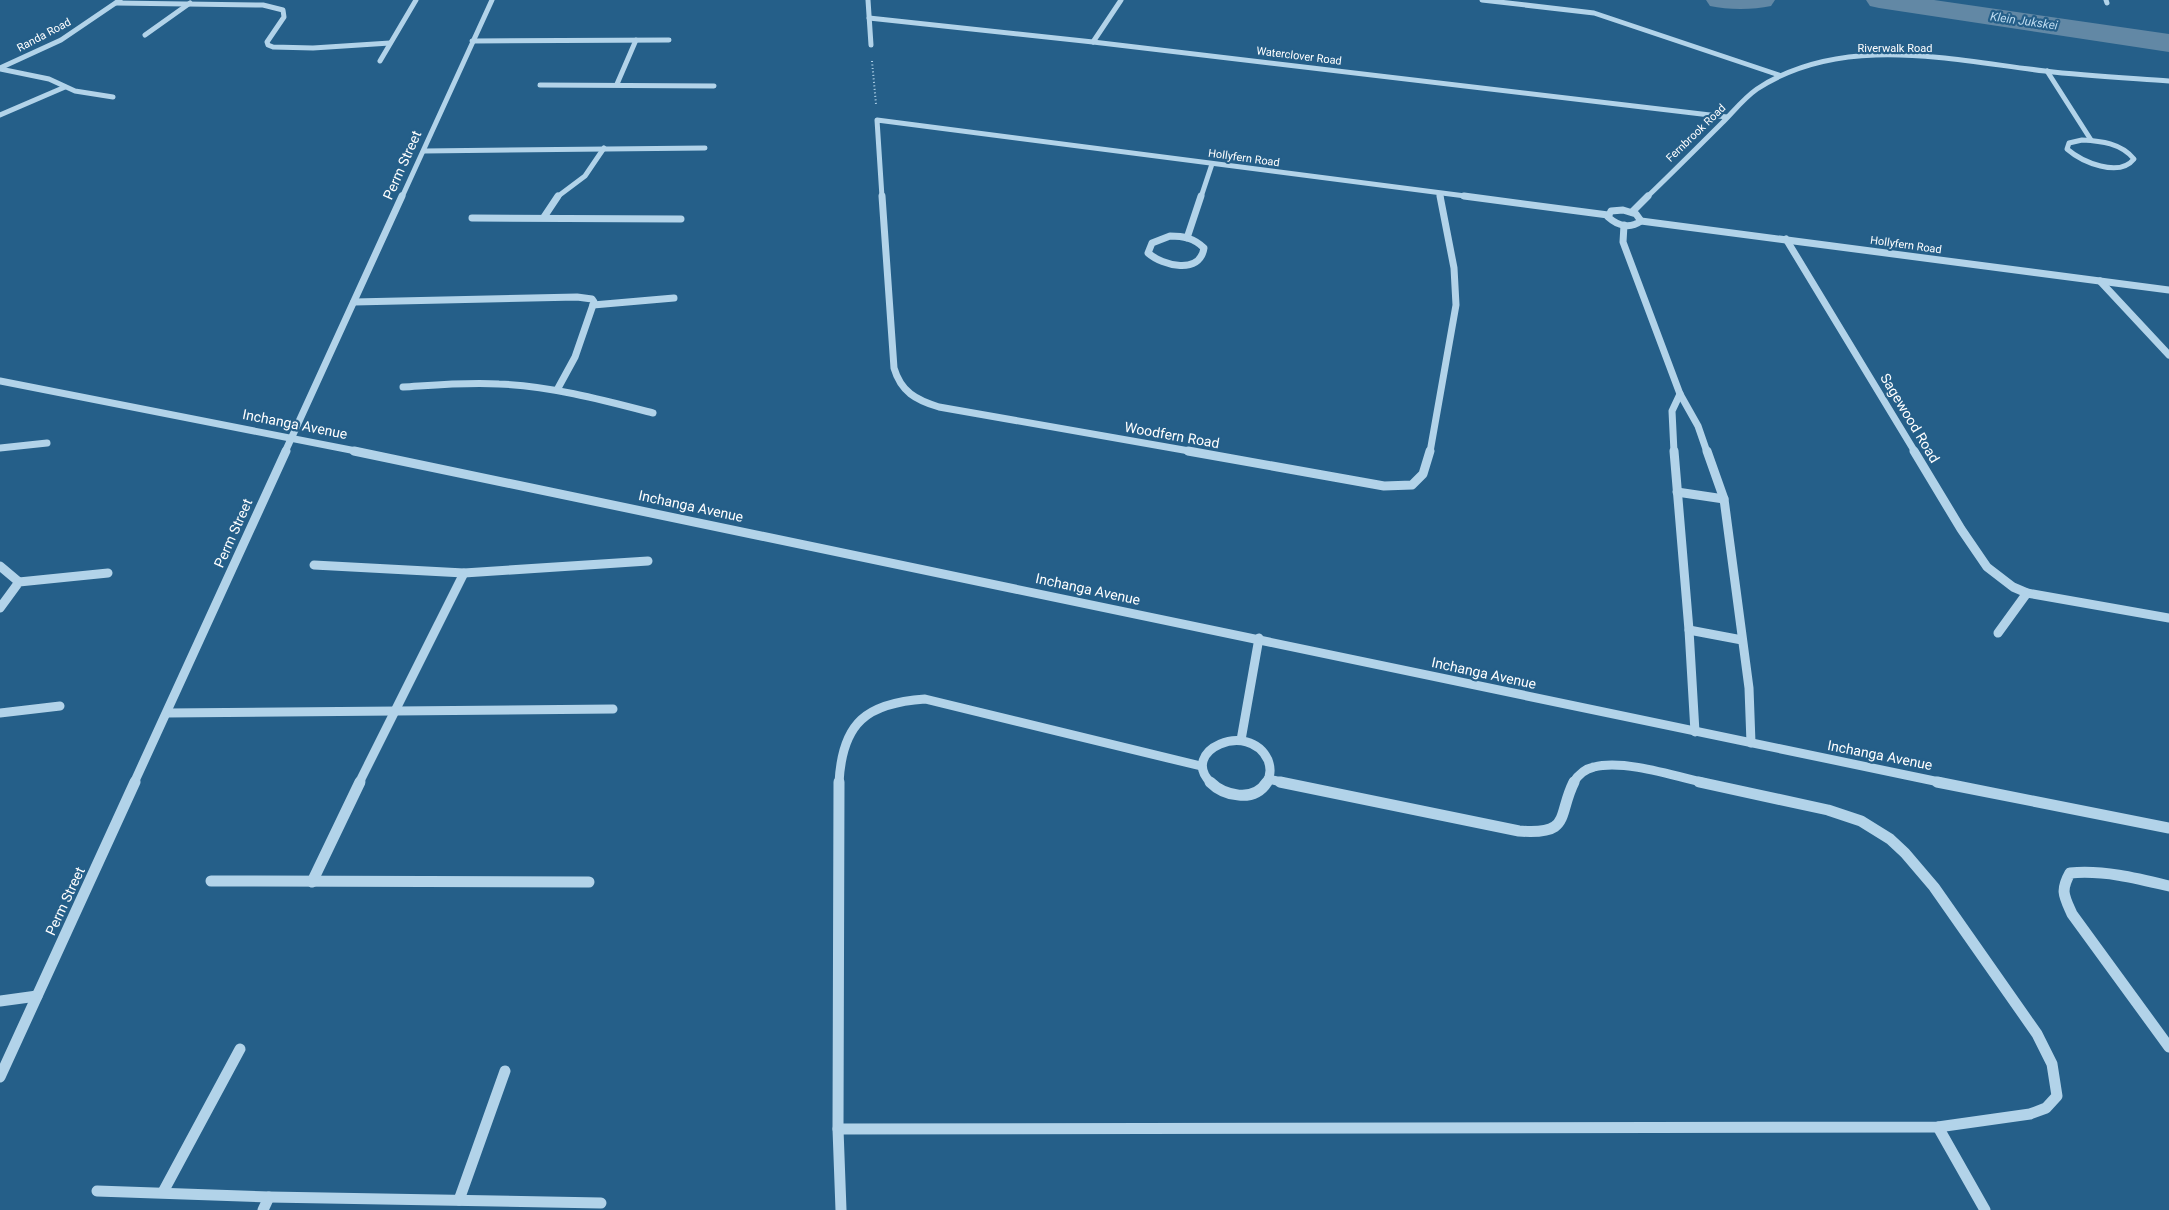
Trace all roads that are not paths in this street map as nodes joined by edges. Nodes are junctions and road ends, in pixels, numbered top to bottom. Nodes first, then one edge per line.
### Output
1 (194, 0) edge
2 (416, 0) edge
3 (492, 0) edge
4 (868, 0) edge
5 (1121, 0) edge
6 (1482, 0) edge
7 (118, 2) edge
8 (189, 4) junction
9 (869, 18) junction
10 (145, 35) dead end
11 (636, 40) junction
12 (669, 40) dead end
13 (472, 41) junction
14 (1092, 42) junction
15 (390, 43) junction
16 (871, 45) road end
17 (380, 61) dead end
18 (0, 69) edge
19 (2047, 71) junction
20 (1779, 75) junction
21 (2169, 81) edge
22 (617, 84) junction
23 (540, 85) dead end
24 (714, 86) dead end
25 (64, 87) junction
26 (113, 97) dead end
27 (0, 115) edge
28 (1726, 117) junction
29 (877, 120) joint
30 (2091, 140) junction
31 (604, 148) junction
32 (705, 148) dead end
33 (424, 150) junction
34 (1212, 164) junction
35 (1440, 194) junction
36 (1632, 212) junction
37 (1608, 215) junction
38 (544, 217) junction
39 (472, 218) dead end
40 (681, 219) dead end
41 (1641, 221) junction
42 (1624, 225) junction
43 (1187, 238) junction
44 (1786, 239) junction
45 (2100, 281) junction
46 (2169, 290) edge
47 (674, 298) dead end
48 (354, 302) junction
49 (593, 306) junction
50 (2169, 355) edge
51 (0, 381) edge
52 (403, 387) dead end
53 (556, 390) junction
54 (1680, 394) junction
55 (653, 413) dead end
56 (291, 437) junction
57 (47, 443) dead end
58 (0, 448) edge
59 (1677, 492) junction
60 (1724, 499) junction
61 (648, 560) dead end
62 (314, 565) dead end
63 (0, 566) edge
64 (108, 573) dead end
65 (464, 573) junction
66 (18, 582) junction
67 (2027, 593) junction
68 (0, 608) edge
69 (2169, 618) edge
70 (1689, 630) junction
71 (1998, 633) dead end
72 (1259, 638) junction
73 (1742, 640) junction
74 (60, 706) dead end
75 (613, 709) dead end
76 (394, 710) junction
77 (0, 713) edge
78 (167, 713) junction
79 (1695, 732) junction
80 (1241, 740) junction
81 (1751, 743) junction
82 (1201, 766) junction
83 (1268, 779) junction
84 (2169, 828) edge
85 (211, 881) dead end
86 (312, 882) junction
87 (590, 882) dead end
88 (2169, 886) edge
89 (37, 996) junction
90 (0, 1001) edge
91 (2169, 1047) edge
92 (240, 1049) dead end
93 (506, 1071) dead end
94 (0, 1077) edge
95 (1938, 1127) junction
96 (838, 1129) junction
97 (97, 1191) dead end
98 (163, 1192) junction
99 (269, 1197) junction
100 (459, 1200) junction
101 (601, 1203) dead end
102 (263, 1210) edge
103 (841, 1210) edge
104 (1985, 1210) edge

1 - 8 street
2 - 15 street
3 - 13 street, Perm Street
4 - 9 street
5 - 14 street
6 - 20 street
7 - 8 street
7 - 18 street, Randa Road
8 - 10 street
8 - 15 street
9 - 14 street, Waterclover Road
9 - 16 street
11 - 12 street
11 - 13 street
11 - 22 street
13 - 33 street, Perm Street
14 - 28 street, Waterclover Road
15 - 17 street
18 - 25 street
19 - 20 street, Riverwalk Road
19 - 21 street, Riverwalk Road
19 - 30 street
20 - 28 street, Fernbrook Road
22 - 23 street
22 - 24 street
25 - 26 street
25 - 27 street
28 - 36 street, Fernbrook Road
29 - 34 street, Hollyfern Road
29 - 35 street, Woodfern Road
30 - 30 street
31 - 32 street
31 - 33 street
31 - 38 street
33 - 48 street, Perm Street
34 - 35 street, Hollyfern Road
34 - 43 street
35 - 37 street, Hollyfern Road
36 - 37 street
36 - 41 street
37 - 42 street
38 - 39 street
38 - 40 street
41 - 42 street
41 - 44 street, Hollyfern Road
42 - 54 street
43 - 43 street
44 - 45 street, Hollyfern Road
44 - 67 street, Sagewood Road
45 - 46 street, Hollyfern Road
45 - 50 street
47 - 49 street
48 - 49 street
48 - 56 street, Perm Street
49 - 53 street
51 - 56 street, Inchanga Avenue
52 - 53 street
53 - 55 street
54 - 59 street
54 - 60 street
56 - 72 street, Inchanga Avenue
56 - 78 street, Perm Street
57 - 58 street
59 - 60 street
59 - 70 street
60 - 73 street
61 - 65 street
62 - 65 street
63 - 66 street
64 - 66 street
65 - 76 street
66 - 68 street
67 - 69 street, Sagewood Road
67 - 71 street
70 - 73 street
70 - 79 street
72 - 79 street, Inchanga Avenue
72 - 80 street
73 - 81 street
74 - 77 street
75 - 76 street
76 - 78 street
76 - 86 street
78 - 89 street, Perm Street
79 - 81 street, Inchanga Avenue
80 - 82 street
80 - 83 street
81 - 84 street, Inchanga Avenue
82 - 83 street
82 - 96 street
83 - 95 street
85 - 86 street
86 - 87 street
88 - 91 street
89 - 90 street
89 - 94 street, Perm Street
92 - 98 street
93 - 100 street
95 - 96 street
95 - 104 street
96 - 103 street
97 - 98 street
98 - 99 street
99 - 100 street
99 - 102 street
100 - 101 street

